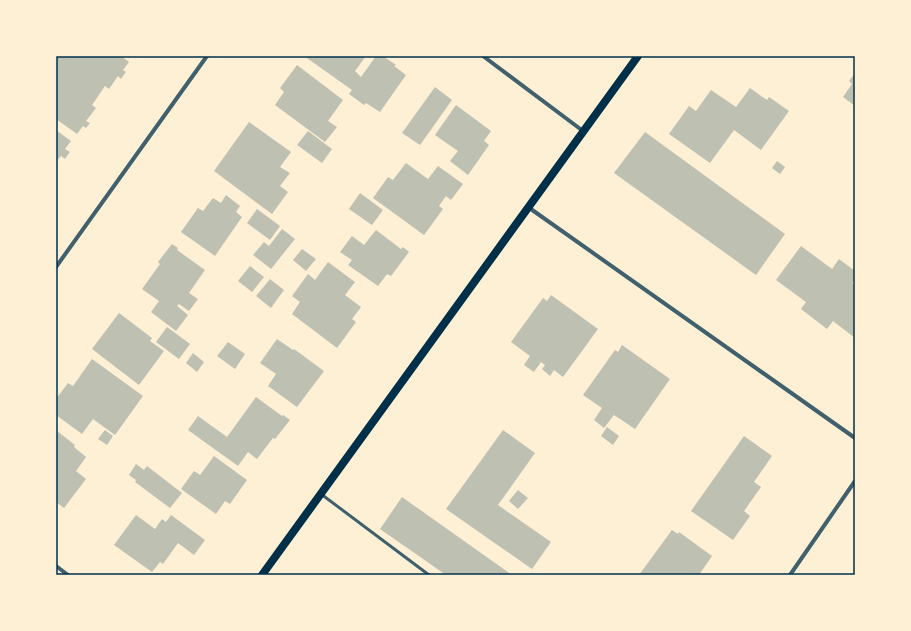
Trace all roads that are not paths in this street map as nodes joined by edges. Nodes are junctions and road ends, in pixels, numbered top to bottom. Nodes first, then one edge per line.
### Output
1 (207, 56) edge
2 (483, 56) edge
3 (638, 56) edge
4 (583, 131) junction
5 (528, 207) junction
6 (56, 267) edge
7 (855, 438) edge
8 (855, 481) edge
9 (321, 494) junction
10 (56, 566) edge
11 (68, 575) edge
12 (262, 575) edge
13 (429, 575) edge
14 (790, 575) edge

1 - 6 street
2 - 4 street
3 - 4 main road
4 - 5 main road
5 - 7 street
5 - 9 main road
8 - 14 street
9 - 12 main road
9 - 13 lane
10 - 11 street

